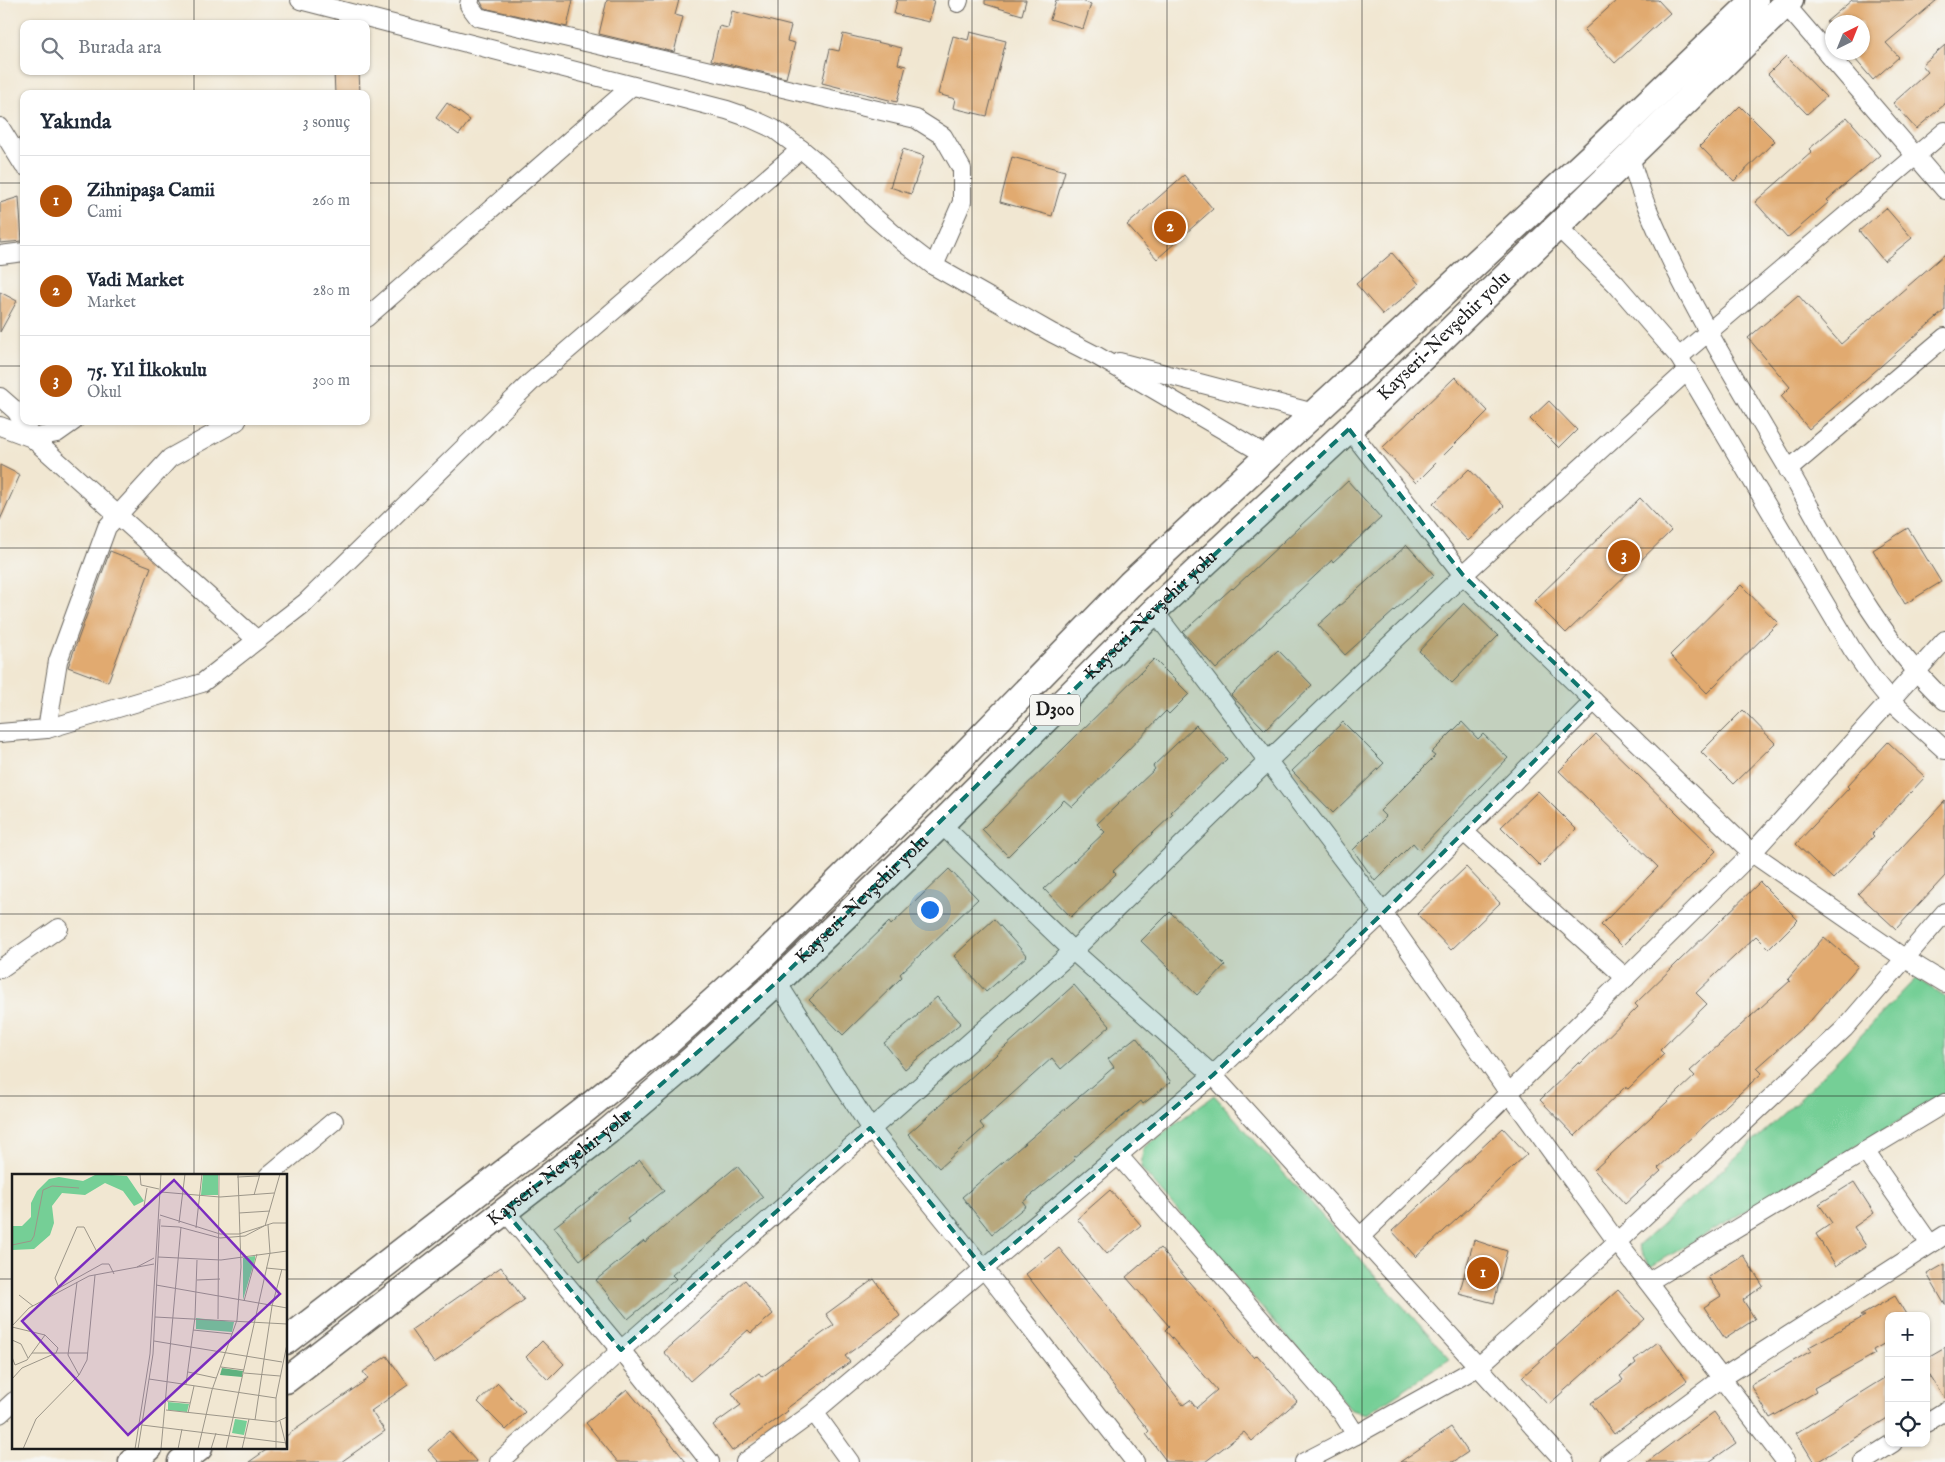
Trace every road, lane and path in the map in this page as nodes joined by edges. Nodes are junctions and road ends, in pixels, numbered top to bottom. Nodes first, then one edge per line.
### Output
1 (300, 0) edge
2 (470, 0) edge
3 (1755, 0) edge
4 (1787, 2) edge
5 (632, 86) junction
6 (0, 127) edge
7 (1945, 131) edge
8 (801, 149) junction
9 (1917, 155) junction
10 (1630, 157) junction
11 (20, 160) edge
12 (1945, 190) edge
13 (1558, 227) junction
14 (20, 252) edge
15 (0, 255) edge
16 (934, 266) junction
17 (370, 315) edge
18 (1708, 331) junction
19 (1945, 336) edge
20 (1097, 356) junction
21 (1684, 364) junction
22 (0, 397) edge
23 (1314, 413) junction
24 (20, 418) edge
25 (24, 425) edge
26 (69, 425) edge
27 (230, 425) edge
28 (0, 426) edge
29 (1350, 429) junction
30 (32, 438) junction
31 (1268, 456) junction
32 (1788, 470) junction
33 (118, 515) junction
34 (1463, 575) junction
35 (1154, 611) junction
36 (257, 640) junction
37 (1945, 640) edge
38 (1916, 672) junction
39 (1594, 701) junction
40 (1891, 701) junction
41 (1945, 701) edge
42 (47, 729) junction
43 (0, 733) edge
44 (1945, 750) edge
45 (1267, 762) junction
46 (941, 824) junction
47 (1464, 832) junction
48 (1752, 853) junction
49 (1945, 912) edge
50 (1383, 913) junction
51 (59, 928) dead end
52 (1073, 950) junction
53 (1904, 958) junction
54 (0, 969) edge
55 (1626, 978) junction
56 (777, 982) junction
57 (1945, 983) edge
58 (1212, 1075) junction
59 (1509, 1094) junction
60 (1945, 1103) edge
61 (334, 1121) dead end
62 (870, 1128) junction
63 (1865, 1152) junction
64 (1118, 1156) junction
65 (270, 1174) edge
66 (504, 1210) junction
67 (1360, 1237) junction
68 (1938, 1239) edge
69 (1617, 1242) junction
70 (984, 1269) junction
71 (1648, 1282) junction
72 (288, 1339) edge
73 (621, 1350) junction
74 (1478, 1367) junction
75 (288, 1378) edge
76 (1722, 1378) junction
77 (12, 1403) edge
78 (1945, 1411) edge
79 (814, 1412) junction
80 (0, 1414) edge
81 (1930, 1420) edge
82 (1356, 1435) junction
83 (1887, 1447) edge
84 (147, 1450) edge
85 (196, 1450) edge
86 (132, 1462) edge
87 (181, 1462) edge
88 (499, 1462) edge
89 (710, 1462) edge
90 (745, 1462) edge
91 (850, 1462) edge
92 (1135, 1462) edge
93 (1304, 1462) edge
94 (1565, 1462) edge
95 (1609, 1462) edge
96 (1786, 1462) edge
97 (1864, 1462) edge

1 - 5 street
2 - 16 street
3 - 23 highway, Kayseri-Nevşehir yolu / D300
4 - 9 street
4 - 10 highway, Kayseri-Nevşehir yolu / D300
5 - 8 street
5 - 17 street
6 - 11 street
7 - 9 street
8 - 16 street
8 - 36 street
9 - 12 street
9 - 18 street
10 - 13 highway, Kayseri-Nevşehir yolu / D300
10 - 18 street
13 - 21 street
13 - 29 highway, Kayseri-Nevşehir yolu / D300
14 - 15 street
16 - 20 street
18 - 21 street
18 - 32 street
19 - 32 street
20 - 23 street
20 - 31 street
21 - 34 street
21 - 40 street
22 - 24 street
23 - 31 highway, Kayseri-Nevşehir yolu / D300
25 - 30 street
26 - 30 street
27 - 33 street
28 - 30 street
29 - 34 street
29 - 35 highway, Kayseri-Nevşehir yolu / D300
30 - 33 street
31 - 72 highway, Kayseri-Nevşehir yolu / D300
32 - 38 street
33 - 36 street
33 - 42 street
34 - 39 street
34 - 45 street
35 - 45 street
35 - 46 highway, Kayseri-Nevşehir yolu / D300
36 - 42 street
37 - 38 street
38 - 40 street
38 - 41 street
39 - 47 street
39 - 48 street
40 - 44 street
40 - 48 street
42 - 43 street
45 - 50 street
45 - 52 street
46 - 52 street
46 - 56 highway, Kayseri-Nevşehir yolu / D300
47 - 50 street
47 - 55 street
48 - 53 street
48 - 55 street
49 - 53 street
50 - 58 street
50 - 59 street
51 - 54 street
52 - 58 street
52 - 62 street
53 - 57 street
53 - 69 street
55 - 59 street
56 - 62 street
56 - 66 highway, Kayseri-Nevşehir yolu / D300
58 - 64 street
58 - 67 street
59 - 67 street
59 - 69 street
60 - 63 street
61 - 65 street
62 - 70 street
62 - 73 street
63 - 68 street
63 - 71 street
64 - 70 street
64 - 82 street
66 - 73 street
66 - 75 highway, Kayseri-Nevşehir yolu / D300
67 - 74 street
68 - 76 street
69 - 71 street
69 - 74 street
70 - 79 street
70 - 92 street
71 - 76 street
73 - 88 street
73 - 89 street
74 - 82 street
74 - 94 street
76 - 95 street
76 - 96 street
77 - 80 street
78 - 81 street
79 - 90 street
79 - 91 street
82 - 93 street
83 - 97 street
84 - 86 highway
85 - 87 highway

